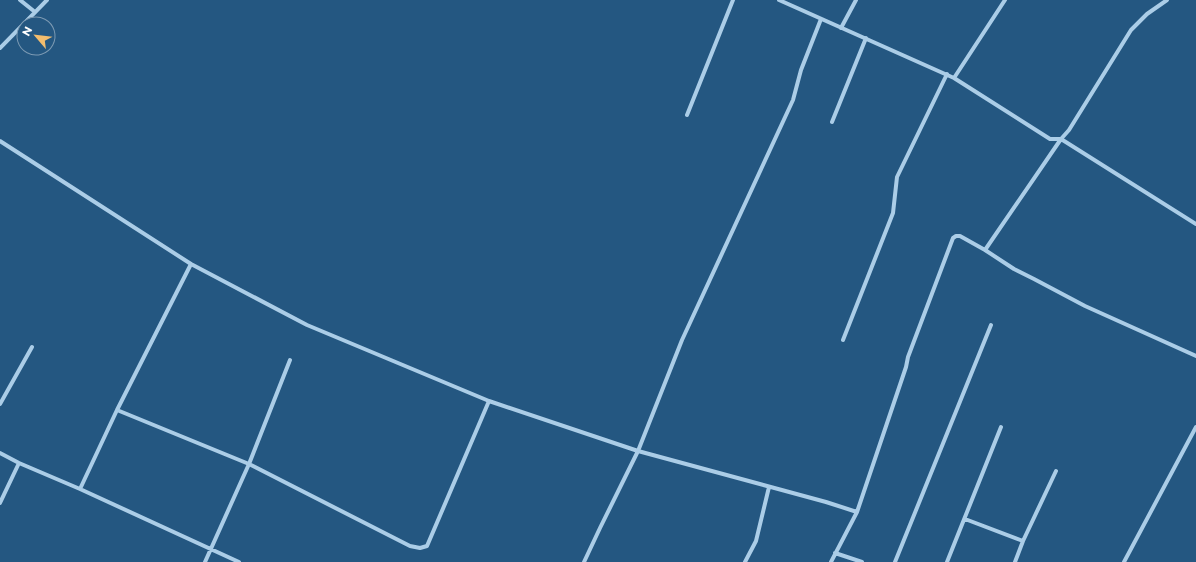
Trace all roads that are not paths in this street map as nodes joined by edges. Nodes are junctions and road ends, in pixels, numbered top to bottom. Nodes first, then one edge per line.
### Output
1 (20, 0) edge
2 (47, 0) edge
3 (733, 0) edge
4 (779, 0) edge
5 (856, 0) edge
6 (1005, 0) edge
7 (1167, 0) edge
8 (35, 12) junction
9 (821, 19) junction
10 (841, 28) junction
11 (866, 38) junction
12 (0, 48) edge
13 (947, 74) junction
14 (954, 78) junction
15 (687, 115) dead end
16 (832, 122) dead end
17 (1061, 139) junction
18 (0, 141) edge
19 (1196, 224) edge
20 (984, 250) junction
21 (191, 264) junction
22 (991, 325) dead end
23 (843, 340) dead end
24 (32, 348) dead end
25 (1196, 356) edge
26 (290, 360) dead end
27 (489, 401) junction
28 (0, 404) edge
29 (117, 410) junction
30 (1001, 427) dead end
31 (1196, 427) edge
32 (638, 451) junction
33 (0, 453) edge
34 (19, 463) junction
35 (249, 464) junction
36 (1056, 471) dead end
37 (769, 487) junction
38 (80, 489) junction
39 (0, 503) edge
40 (857, 512) junction
41 (965, 519) junction
42 (1023, 541) junction
43 (211, 549) junction
44 (835, 553) junction
45 (205, 562) edge
46 (239, 562) edge
47 (584, 562) edge
48 (745, 562) edge
49 (831, 562) edge
50 (862, 562) edge
51 (895, 562) edge
52 (947, 562) edge
53 (1015, 562) edge
54 (1124, 562) edge

1 - 8 street
2 - 8 street
3 - 15 street
4 - 9 street
5 - 10 street
6 - 14 street
7 - 17 street
8 - 12 street
9 - 10 street
9 - 32 street
10 - 11 street
11 - 13 street
11 - 16 street
13 - 14 street
13 - 23 street
14 - 17 street
17 - 19 street
17 - 20 street
18 - 21 street
20 - 25 street
20 - 40 street
21 - 27 street
21 - 29 street
22 - 51 street
24 - 28 street
26 - 35 street
27 - 32 street
27 - 35 street
29 - 35 street
29 - 38 street
30 - 41 street
31 - 54 street
32 - 37 street
32 - 47 street
33 - 34 street
34 - 38 street
34 - 39 street
35 - 43 street
36 - 42 street
37 - 40 street
37 - 48 street
38 - 43 street
40 - 44 street
41 - 42 street
41 - 52 street
42 - 53 street
43 - 45 street
43 - 46 street
44 - 49 street
44 - 50 street

